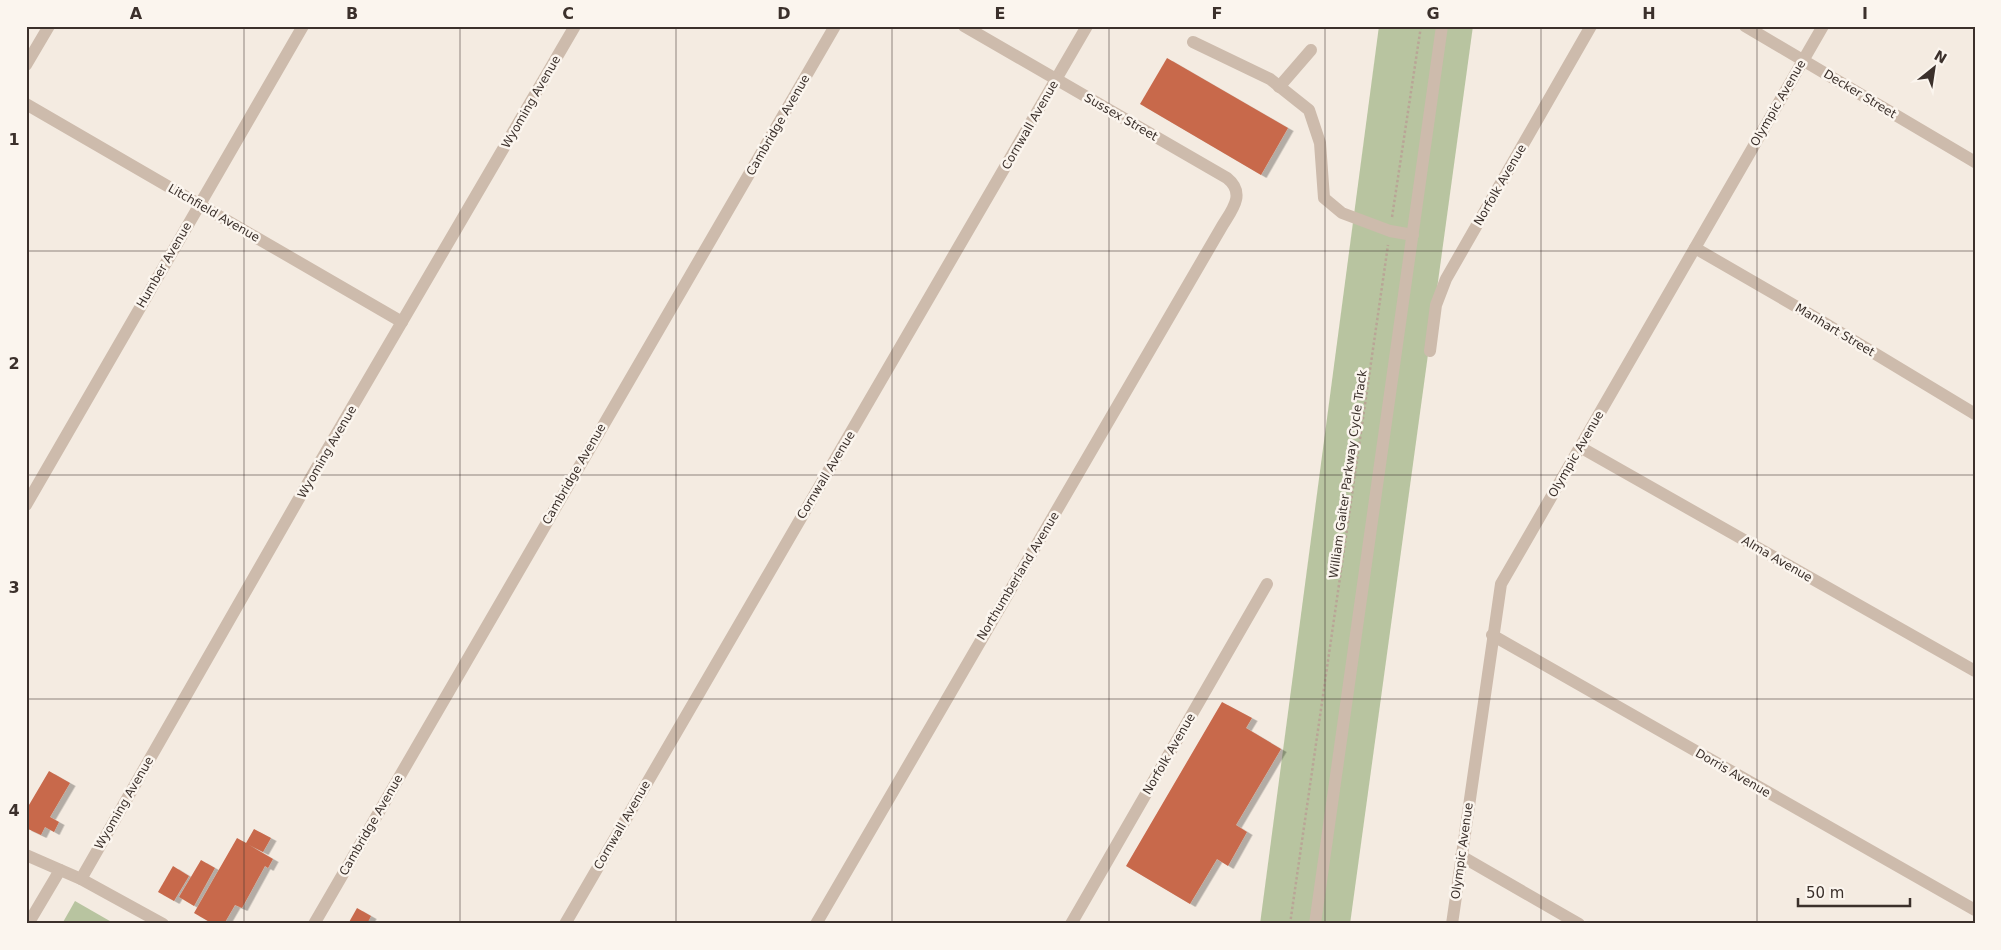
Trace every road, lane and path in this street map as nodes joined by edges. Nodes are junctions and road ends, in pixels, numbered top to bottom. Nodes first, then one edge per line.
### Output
1 (49, 26) edge
2 (303, 26) edge
3 (575, 26) edge
4 (835, 26) edge
5 (964, 26) edge
6 (1087, 26) edge
7 (1421, 26) edge
8 (1442, 26) edge
9 (1591, 26) edge
10 (1745, 26) edge
11 (1823, 26) edge
12 (1193, 42) dead end
13 (1311, 50) dead end
14 (1803, 61) junction
15 (26, 65) edge
16 (1056, 79) junction
17 (1279, 87) junction
18 (26, 104) edge
19 (1975, 162) edge
20 (199, 205) junction
21 (1221, 228) joint
22 (1390, 231) junction
23 (1413, 235) junction
24 (1694, 248) junction
25 (402, 322) junction
26 (1430, 351) dead end
27 (1975, 414) edge
28 (1580, 447) junction
29 (26, 505) edge
30 (1267, 584) dead end
31 (1492, 635) junction
32 (1975, 671) edge
33 (26, 855) edge
34 (1461, 856) junction
35 (60, 870) junction
36 (81, 879) junction
37 (1975, 910) edge
38 (28, 924) edge
39 (163, 924) edge
40 (314, 924) edge
41 (565, 924) edge
42 (816, 924) edge
43 (1071, 924) edge
44 (1290, 924) edge
45 (1315, 924) edge
46 (1452, 924) edge
47 (1579, 924) edge

1 - 15 street
2 - 20 street, Humber Avenue
3 - 25 street, Wyoming Avenue
4 - 40 street, Cambridge Avenue
5 - 16 street, Sussex Street
6 - 16 street, Cornwall Avenue
7 - 22 path, William Gaiter Parkway Cycle Track
8 - 23 street
9 - 26 street, Norfolk Avenue
10 - 14 street, Decker Street
11 - 14 street, Olympic Avenue
12 - 17 street
13 - 17 street
14 - 19 street, Decker Street
14 - 24 street, Olympic Avenue
16 - 21 street, Sussex Street
16 - 41 street, Cornwall Avenue
17 - 22 street
18 - 20 street, Litchfield Avenue
20 - 25 street, Litchfield Avenue
20 - 29 street, Humber Avenue
21 - 42 street, Northumberland Avenue
22 - 23 street
22 - 44 path, William Gaiter Parkway Cycle Track
23 - 45 street
24 - 27 street, Manhart Street
24 - 28 street, Olympic Avenue
25 - 36 street, Wyoming Avenue
28 - 31 street, Olympic Avenue
28 - 32 street, Alma Avenue
30 - 43 street, Norfolk Avenue
31 - 34 street, Olympic Avenue
31 - 37 street, Dorris Avenue
33 - 35 street
34 - 46 street, Olympic Avenue
34 - 47 street
35 - 36 street
35 - 38 street
36 - 39 street

